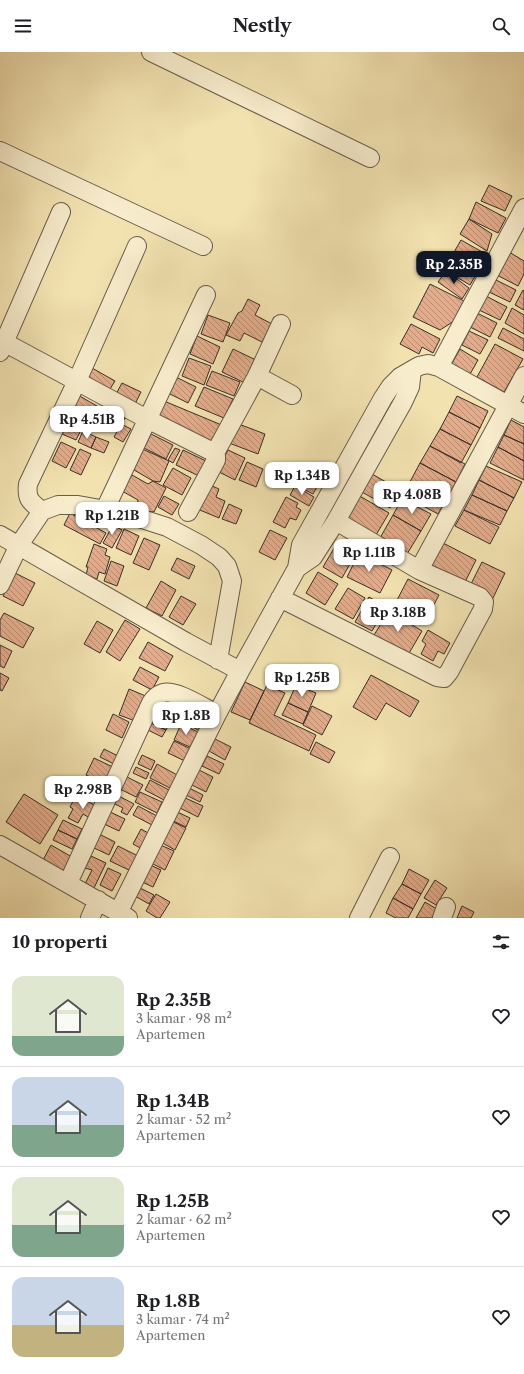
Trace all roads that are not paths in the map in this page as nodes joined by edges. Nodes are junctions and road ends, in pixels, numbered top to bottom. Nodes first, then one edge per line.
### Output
1 (151, 52) edge
2 (0, 151) edge
3 (370, 158) dead end
4 (524, 208) edge
5 (61, 212) dead end
6 (517, 240) edge
7 (137, 246) dead end
8 (203, 246) dead end
9 (206, 296) dead end
10 (281, 324) dead end
11 (2, 345) edge
12 (439, 368) junction
13 (412, 370) junction
14 (257, 376) junction
15 (524, 376) edge
16 (77, 381) junction
17 (292, 395) dead end
18 (516, 410) edge
19 (147, 419) junction
20 (215, 453) junction
21 (346, 465) junction
22 (362, 474) junction
23 (108, 503) dead end
24 (42, 511) junction
25 (188, 512) dead end
26 (336, 521) junction
27 (0, 535) edge
28 (19, 545) junction
29 (297, 568) junction
30 (419, 570) junction
31 (0, 585) edge
32 (280, 598) junction
33 (218, 660) junction
34 (240, 671) junction
35 (217, 714) junction
36 (0, 845) edge
37 (390, 857) dead end
38 (68, 883) junction
39 (98, 900) junction
40 (124, 915) edge
41 (90, 918) edge
42 (359, 918) edge

1 - 3 street
2 - 8 street
4 - 6 street
5 - 11 street
6 - 12 street
7 - 16 street
9 - 19 street
10 - 14 street
11 - 16 street
12 - 13 street
12 - 18 street
13 - 21 street
13 - 22 street
14 - 17 street
14 - 20 street
15 - 18 street
16 - 19 street
16 - 24 street
18 - 30 street
19 - 20 street
19 - 23 street
20 - 25 street
21 - 22 street
21 - 29 street
22 - 26 street
24 - 28 street
24 - 33 street
26 - 29 street
26 - 30 street
27 - 28 street
28 - 31 street
28 - 33 street
29 - 32 street
30 - 32 street
32 - 34 street
33 - 34 street
34 - 35 street
35 - 38 street
35 - 40 street
36 - 38 street
37 - 42 street
38 - 39 street
39 - 40 street
39 - 41 street

